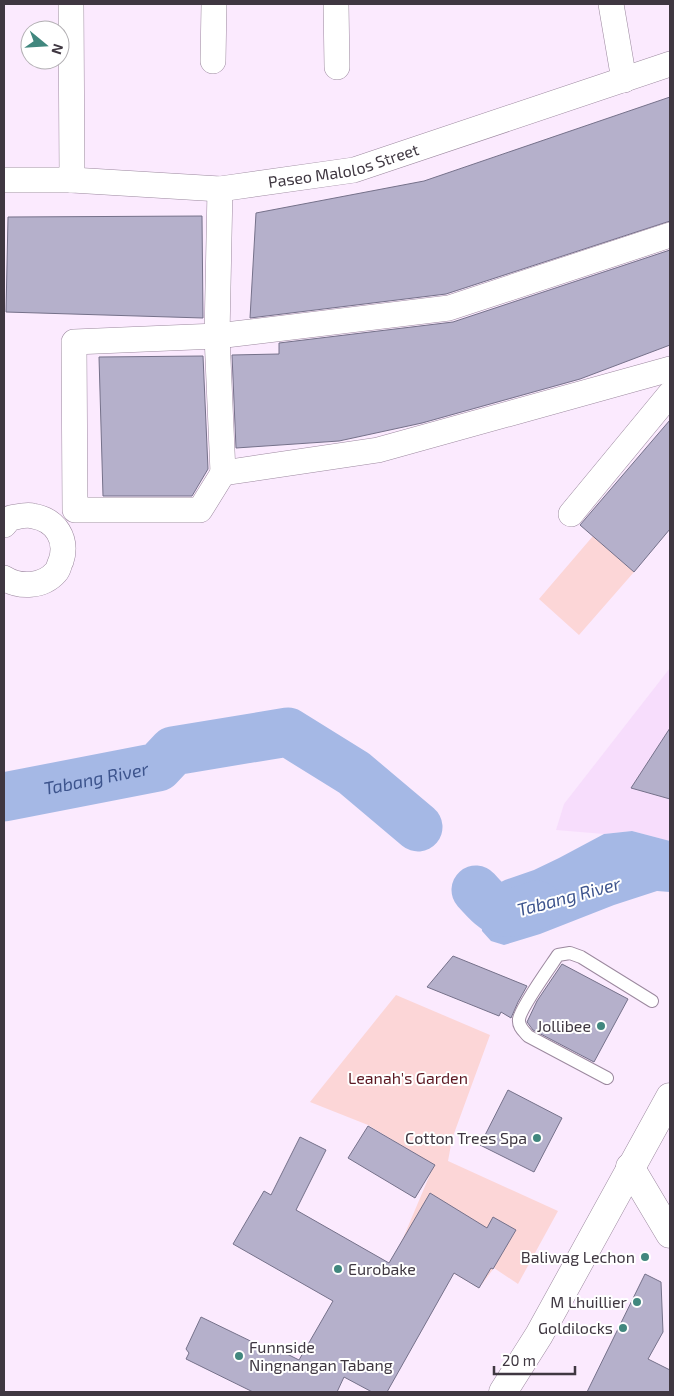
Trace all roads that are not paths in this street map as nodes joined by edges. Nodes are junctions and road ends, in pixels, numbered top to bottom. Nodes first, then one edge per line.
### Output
1 (71, 4) edge
2 (214, 4) edge
3 (336, 4) edge
4 (611, 4) edge
5 (213, 62) dead end
6 (670, 64) edge
7 (337, 67) dead end
8 (624, 80) junction
9 (4, 180) edge
10 (72, 180) junction
11 (220, 189) junction
12 (670, 235) edge
13 (217, 336) junction
14 (670, 369) edge
15 (670, 394) edge
16 (223, 473) junction
17 (75, 510) junction
18 (571, 514) dead end
19 (4, 525) edge
20 (60, 532) junction
21 (4, 580) edge
22 (652, 1002) dead end
23 (607, 1078) dead end
24 (670, 1097) edge
25 (630, 1167) junction
26 (670, 1234) edge
27 (503, 1392) edge

1 - 10 street
2 - 5 street
3 - 7 street
4 - 8 street
6 - 8 street, Paseo Malolos Street
8 - 11 street, Paseo Malolos Street
9 - 10 street, Paseo Malolos Street
10 - 11 street, Paseo Malolos Street
11 - 13 street
12 - 13 street
13 - 16 street
13 - 17 street
14 - 16 street
15 - 18 street
16 - 17 street
17 - 20 street
19 - 20 street
20 - 21 street
22 - 23 lane
24 - 25 main road
25 - 26 main road
25 - 27 main road

